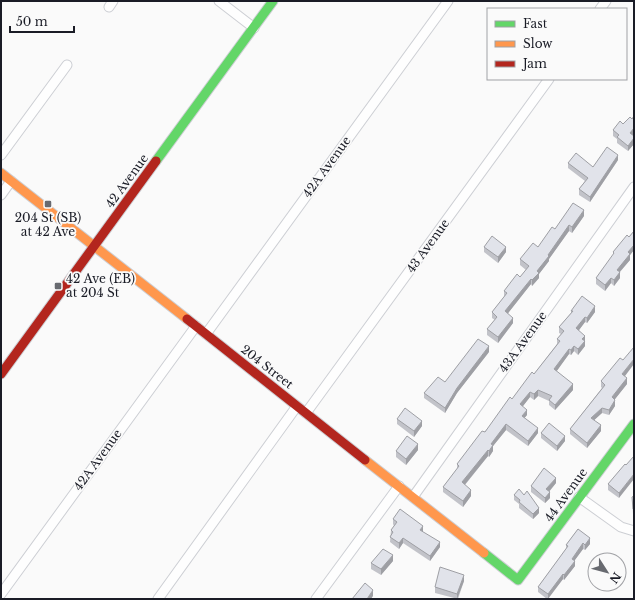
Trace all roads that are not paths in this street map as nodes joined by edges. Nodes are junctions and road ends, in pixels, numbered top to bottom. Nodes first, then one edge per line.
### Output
1 (219, 1) edge
2 (273, 1) edge
3 (448, 1) edge
4 (254, 28) junction
5 (67, 65) dead end
6 (548, 80) edge
7 (1, 155) edge
8 (1, 173) edge
9 (11, 181) junction
10 (634, 188) edge
11 (1, 195) edge
12 (94, 246) junction
13 (196, 326) junction
14 (206, 334) junction
15 (1, 374) edge
16 (297, 406) junction
17 (306, 413) junction
18 (634, 424) edge
19 (399, 486) junction
20 (413, 497) junction
21 (579, 497) junction
22 (634, 531) edge
23 (518, 580) joint
24 (1, 594) edge
25 (158, 599) edge
26 (316, 599) edge

1 - 4 street
2 - 4 street, 42 Avenue
3 - 14 street, 42A Avenue
4 - 12 street, 42 Avenue
5 - 7 street
6 - 17 street, 43 Avenue
8 - 9 street, 204 Street
9 - 11 street
9 - 12 street, 204 Street
10 - 20 street, 43A Avenue
12 - 13 street, 204 Street
12 - 15 street, 42 Avenue
13 - 14 street, 204 Street
13 - 24 street, 42A Avenue
14 - 16 street, 204 Street
16 - 17 street, 204 Street
16 - 25 street
17 - 19 street, 204 Street
18 - 21 street, 44 Avenue
19 - 20 street, 204 Street
19 - 26 street
20 - 23 street, 204 Street
21 - 22 street
21 - 23 street, 44 Avenue

